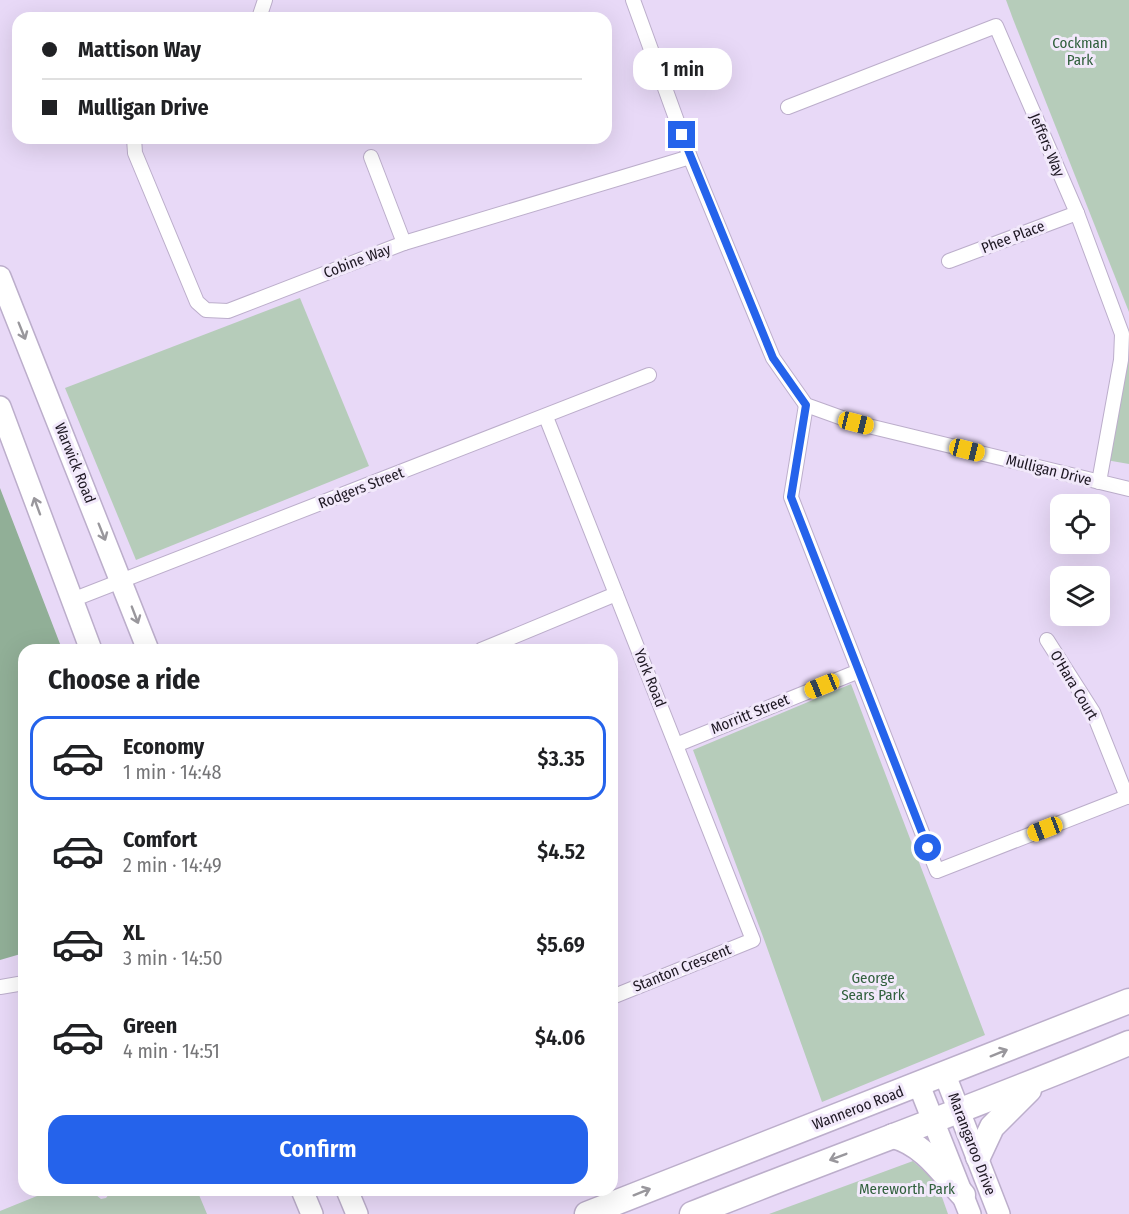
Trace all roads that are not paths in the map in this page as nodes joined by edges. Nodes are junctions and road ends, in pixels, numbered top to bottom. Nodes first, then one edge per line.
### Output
1 (633, 0) edge
2 (788, 107) dead end
3 (134, 144) edge
4 (371, 157) dead end
5 (690, 157) junction
6 (1077, 213) junction
7 (404, 243) junction
8 (948, 261) dead end
9 (0, 277) edge
10 (650, 375) dead end
11 (806, 405) junction
12 (0, 407) edge
13 (546, 417) junction
14 (1099, 482) junction
15 (1129, 489) edge
16 (122, 580) junction
17 (616, 594) junction
18 (72, 600) junction
19 (1047, 640) dead end
20 (89, 644) edge
21 (146, 644) edge
22 (495, 644) edge
23 (859, 671) junction
24 (676, 745) junction
25 (1128, 797) edge
26 (753, 940) joint
27 (18, 984) edge
28 (0, 987) edge
29 (618, 995) edge
30 (1129, 1001) edge
31 (1129, 1043) edge
32 (945, 1075) junction
33 (1041, 1081) junction
34 (919, 1085) junction
35 (960, 1110) junction
36 (933, 1120) junction
37 (893, 1136) junction
38 (978, 1157) junction
39 (304, 1196) edge
40 (350, 1196) edge
41 (966, 1205) edge
42 (312, 1214) edge
43 (357, 1214) edge
44 (587, 1214) edge
45 (692, 1214) edge
46 (999, 1214) edge

1 - 5 street
2 - 6 street, Jeffers Way
3 - 7 street, Cobine Way
4 - 7 street
5 - 7 street, Cobine Way
5 - 11 street
6 - 8 street, Phee Place
6 - 14 street, Jeffers Way
9 -> 16 main road, Warwick Road
10 - 13 street, Rodgers Street
11 - 14 street, Mulligan Drive
11 - 23 street
18 -> 12 main road
13 - 16 street, Rodgers Street
13 - 17 street, York Road
14 - 15 street, Mulligan Drive
16 - 18 street, Rodgers Street
16 -> 21 main road, Warwick Road
17 - 22 street
17 - 24 street, York Road
18 - 20 main road
19 - 25 street, O'Hara Court
23 - 24 street, Morritt Street
23 - 25 street
24 - 26 street, York Road
26 - 29 street, Stanton Crescent
27 - 28 street
32 -> 30 highway, Wanneroo Road
31 - 33 highway
32 - 34 highway, Wanneroo Road
32 - 35 main road, Marangaroo Drive
33 - 35 highway
33 - 38 highway
34 - 36 main road, Marangaroo Drive
44 -> 34 highway, Wanneroo Road
35 - 36 highway
35 - 38 main road, Marangaroo Drive
36 - 37 highway
36 - 41 main road, Marangaroo Drive
37 - 41 highway
37 -> 45 highway
38 - 46 main road, Marangaroo Drive
39 - 42 main road
40 - 43 main road

